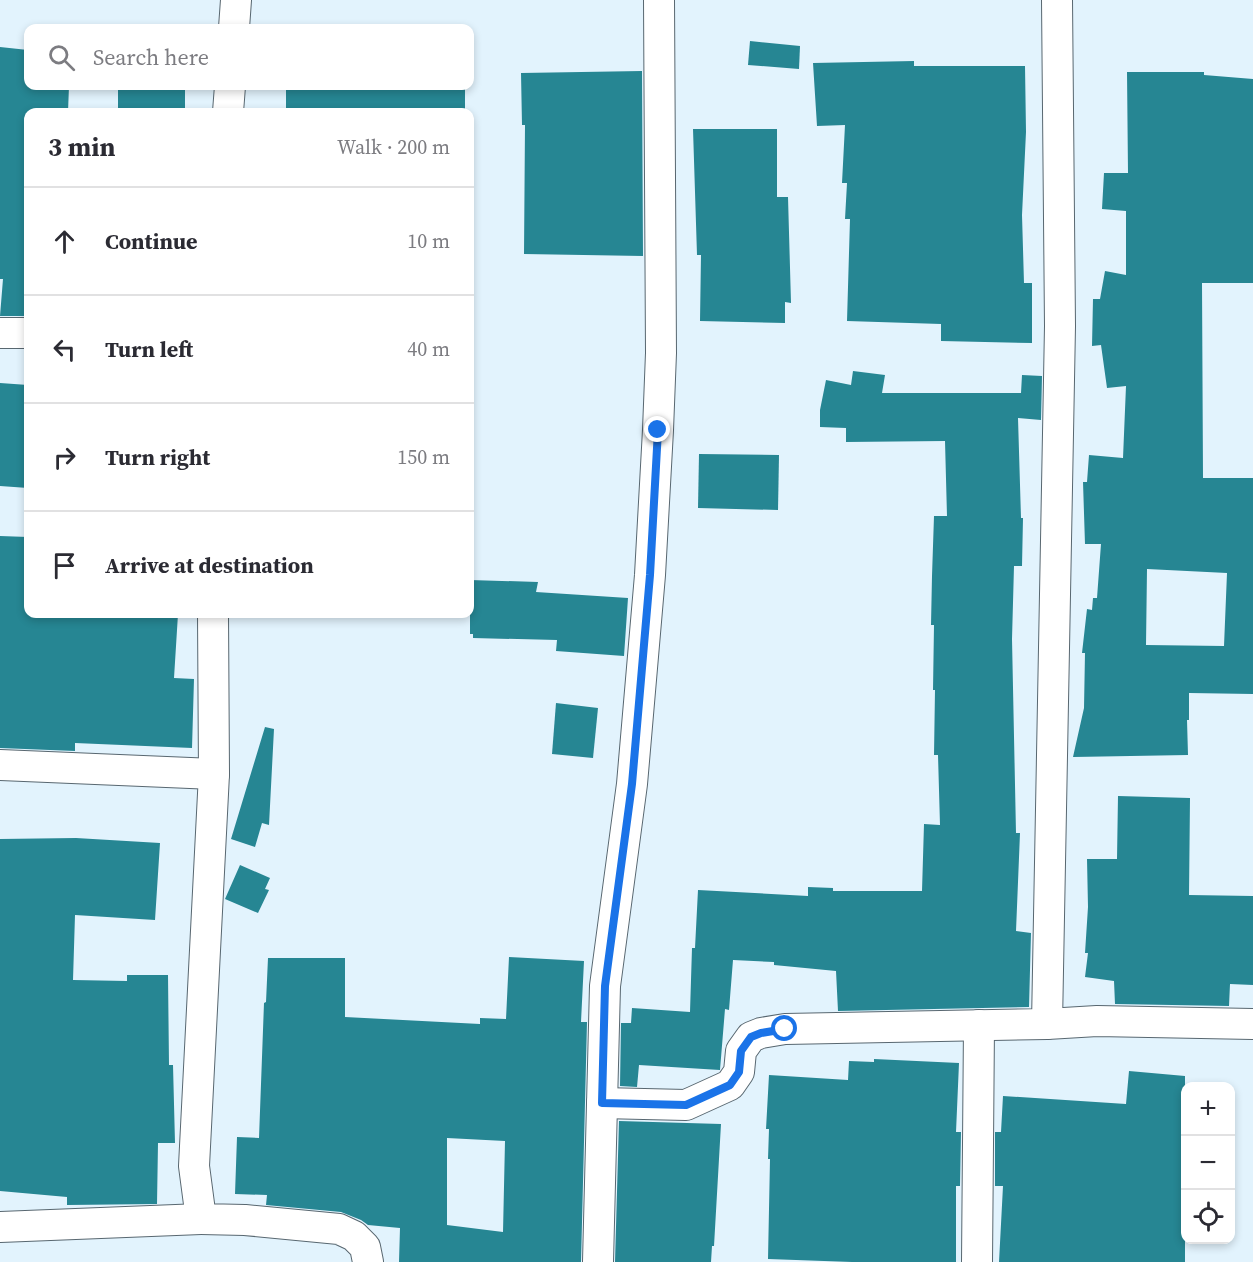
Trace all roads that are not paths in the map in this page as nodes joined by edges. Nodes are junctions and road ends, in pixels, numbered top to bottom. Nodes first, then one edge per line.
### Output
1 (236, 0) edge
2 (659, 0) edge
3 (1057, 0) edge
4 (234, 24) edge
5 (230, 90) edge
6 (228, 108) edge
7 (0, 333) edge
8 (24, 333) edge
9 (213, 618) edge
10 (0, 765) edge
11 (214, 774) junction
12 (1047, 1024) junction
13 (1253, 1024) edge
14 (980, 1025) junction
15 (602, 1103) junction
16 (201, 1219) junction
17 (0, 1227) edge
18 (368, 1262) edge
19 (598, 1262) edge
20 (977, 1262) edge

1 - 4 street
2 - 15 street
3 - 12 street
5 - 6 street
7 - 8 street
9 - 11 street
10 - 11 street
11 - 16 street
12 - 13 street
12 - 14 street
14 - 15 street
14 - 20 street
15 - 19 street
16 - 17 street
16 - 18 street

